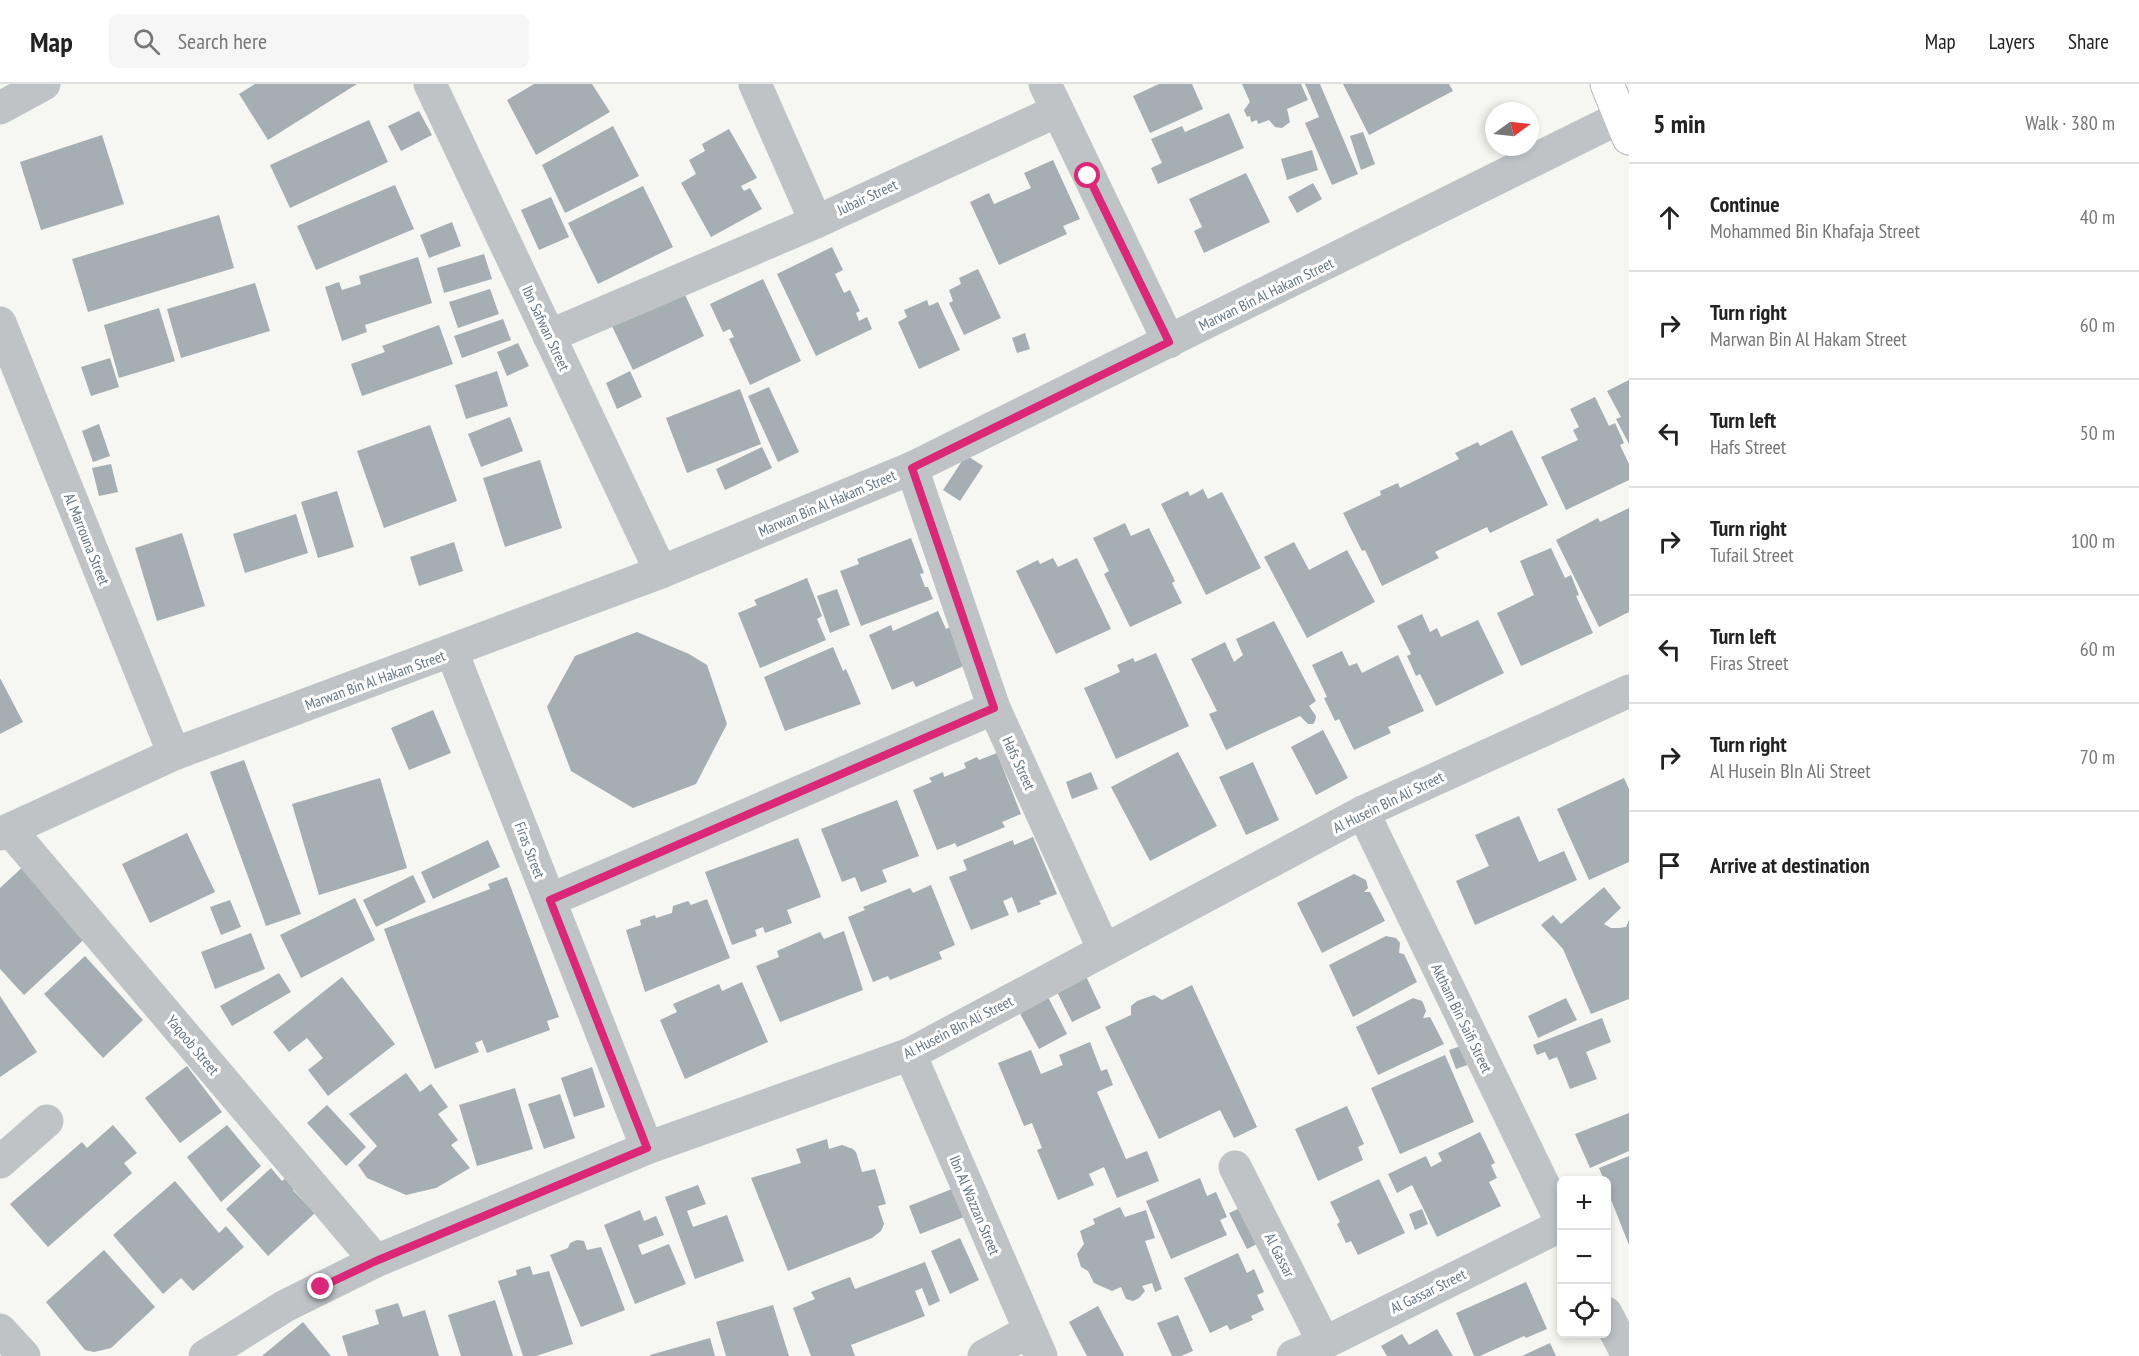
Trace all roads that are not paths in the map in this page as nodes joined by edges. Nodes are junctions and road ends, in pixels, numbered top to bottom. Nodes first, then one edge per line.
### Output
1 (44, 84) edge
2 (430, 84) edge
3 (755, 84) edge
4 (1607, 84) edge
5 (1051, 97) edge
6 (0, 108) edge
7 (1626, 123) edge
8 (816, 222) junction
9 (0, 323) edge
10 (549, 336) junction
11 (1169, 342) junction
12 (912, 468) junction
13 (661, 572) junction
14 (452, 652) junction
15 (1629, 691) edge
16 (994, 708) junction
17 (174, 754) junction
18 (1363, 812) junction
19 (5, 832) edge
20 (550, 900) junction
21 (1104, 950) junction
22 (910, 1054) junction
23 (48, 1120) dead end
24 (647, 1148) junction
25 (0, 1162) edge
26 (1235, 1167) dead end
27 (1557, 1214) edge
28 (1557, 1226) edge
29 (376, 1261) junction
30 (1611, 1323) edge
31 (0, 1330) edge
32 (1035, 1343) edge
33 (1324, 1343) junction
34 (24, 1356) edge
35 (205, 1356) edge
36 (984, 1356) edge
37 (1293, 1356) edge
38 (1628, 1356) edge

1 - 6 street
2 - 10 street, Ibn Safwan Street
3 - 8 street
4 - 7 street
5 - 8 street, Jubair Street
5 - 11 street
7 - 11 street, Marwan Bin Al Hakam Street
8 - 10 street, Jubair Street
9 - 17 street, Al Marrouna Street
10 - 13 street, Ibn Safwan Street
11 - 12 street, Marwan Bin Al Hakam Street
12 - 13 street, Marwan Bin Al Hakam Street
12 - 16 street, Hafs Street
13 - 14 street, Marwan Bin Al Hakam Street
14 - 17 street, Marwan Bin Al Hakam Street
14 - 20 street, Firas Street
15 - 18 street, Al Husein BIn Ali Street
16 - 20 street
16 - 21 street, Hafs Street
17 - 19 street, Marwan Bin Al Hakam Street
18 - 21 street, Al Husein BIn Ali Street
18 - 27 street, Aktham Bin Saifi Street
19 - 29 street, Yaqoob Street
20 - 24 street, Firas Street
21 - 22 street, Al Husein BIn Ali Street
22 - 24 street, Al Husein BIn Ali Street
22 - 32 street, Ibn Al Wazzan Street
23 - 25 street
24 - 29 street, Al Husein BIn Ali Street
26 - 33 street, Al Gassar
28 - 33 street, Al Gassar Street
29 - 35 street, Al Husein BIn Ali Street
30 - 38 street
31 - 34 street
32 - 36 street
33 - 37 street, Al Gassar Street

